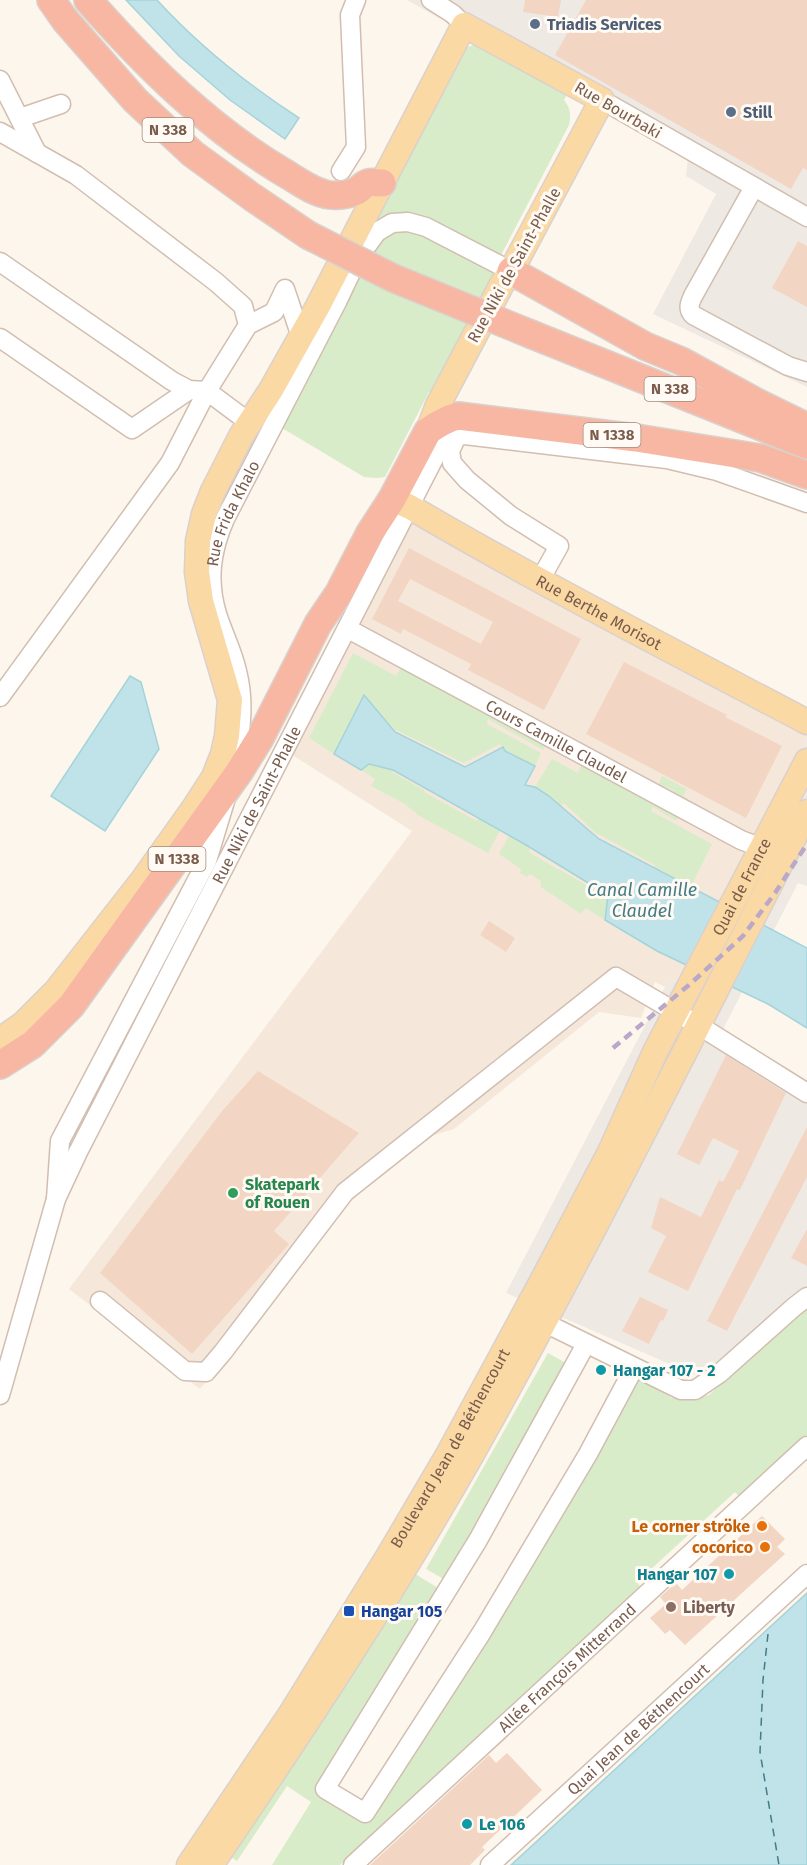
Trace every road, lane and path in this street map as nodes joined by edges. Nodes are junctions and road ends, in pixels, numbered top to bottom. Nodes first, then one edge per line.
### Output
1 (51, 0) edge
2 (88, 0) edge
3 (356, 0) edge
4 (431, 0) edge
5 (464, 25) junction
6 (0, 80) edge
7 (602, 100) junction
8 (61, 104) dead end
9 (20, 118) junction
10 (0, 132) edge
11 (37, 153) junction
12 (341, 171) dead end
13 (382, 183) junction
14 (754, 187) junction
15 (807, 217) edge
16 (0, 262) edge
17 (511, 271) junction
18 (248, 325) junction
19 (301, 337) junction
20 (0, 338) edge
21 (807, 372) edge
22 (198, 391) junction
23 (464, 417) junction
24 (250, 423) junction
25 (807, 427) edge
26 (428, 431) junction
27 (807, 445) edge
28 (807, 475) edge
29 (401, 503) junction
30 (807, 503) edge
31 (540, 580) junction
32 (352, 631) dead end
33 (0, 697) edge
34 (807, 722) edge
35 (807, 760) edge
36 (229, 787) junction
37 (807, 812) edge
38 (762, 848) junction
39 (675, 1011) junction
40 (698, 1025) junction
41 (0, 1040) edge
42 (0, 1065) edge
43 (807, 1093) edge
44 (56, 1198) junction
45 (807, 1297) edge
46 (100, 1301) dead end
47 (534, 1318) junction
48 (586, 1344) junction
49 (634, 1368) junction
50 (0, 1395) edge
51 (807, 1446) edge
52 (807, 1574) edge
53 (189, 1865) edge
54 (211, 1865) edge
55 (353, 1865) edge
56 (490, 1865) edge

1 - 27 highway, N 338, bridge
2 - 13 highway
3 - 12 street
4 - 5 street, Rue Bourbaki
5 - 7 main road, Rue Bourbaki
5 - 13 main road
6 - 9 street
7 - 14 street, Rue Bourbaki
7 - 17 main road, Rue Niki de Saint-Phalle
8 - 9 street
9 - 11 street
10 - 11 street
11 - 18 street
13 - 19 main road
14 - 15 street, Rue Bourbaki
14 - 21 street
16 - 22 street
17 - 25 highway
17 - 26 main road, Rue Niki de Saint-Phalle
17 - 36 street, Rue Frida Khalo
18 - 19 street
18 - 22 street
19 - 24 main road
20 - 22 street
22 - 24 street
22 - 33 street
23 - 26 highway, N 1338
23 - 28 highway, N 1338
23 - 29 street, Rue Niki de Saint-Phalle
24 - 41 main road, N 1338
26 - 29 highway, N 1338
29 - 31 main road, Rue Berthe Morisot
29 - 36 highway, N 1338
29 - 44 street, Rue Niki de Saint-Phalle
30 - 31 street
31 - 34 main road, Rue Berthe Morisot
32 - 38 street, Cours Camille Claudel
35 - 38 main road, Quai de France
36 - 42 highway, N 1338
36 - 44 street, Rue Niki de Saint-Phalle
37 - 40 main road, Quai de France
38 - 39 main road, Quai de France
39 - 40 street
39 - 46 street
39 - 47 main road, Boulevard Jean de Béthencourt
40 - 43 street
40 - 47 main road, Boulevard Jean de Béthencourt
44 - 50 street, Rue Niki de Saint-Phalle
45 - 49 street
47 - 48 street
47 - 53 main road, Boulevard Jean de Béthencourt
47 - 54 main road, Boulevard Jean de Béthencourt
48 - 49 street
48 - 49 street
51 - 55 street, Allée François Mitterrand
52 - 56 street, Quai Jean de Béthencourt

